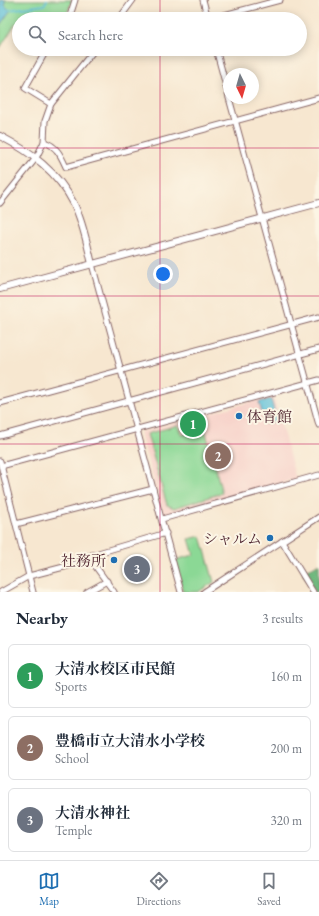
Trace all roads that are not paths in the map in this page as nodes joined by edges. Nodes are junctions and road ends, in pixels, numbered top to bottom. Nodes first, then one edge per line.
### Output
1 (75, 0) edge
2 (134, 0) edge
3 (203, 0) edge
4 (280, 0) edge
5 (71, 12) edge
6 (125, 12) edge
7 (207, 12) edge
8 (235, 12) edge
9 (42, 56) edge
10 (90, 56) edge
11 (218, 56) edge
12 (223, 75) edge
13 (319, 98) edge
14 (51, 104) junction
15 (231, 104) edge
16 (235, 121) junction
17 (0, 136) edge
18 (44, 142) junction
19 (36, 158) junction
20 (0, 202) edge
21 (319, 203) edge
22 (262, 218) junction
23 (92, 264) junction
24 (0, 289) edge
25 (319, 317) edge
26 (292, 324) junction
27 (319, 349) edge
28 (300, 354) junction
29 (121, 371) junction
30 (319, 380) edge
31 (308, 383) junction
32 (129, 400) junction
33 (0, 403) edge
34 (318, 413) edge
35 (319, 425) edge
36 (137, 430) junction
37 (0, 436) edge
38 (1, 463) edge
39 (319, 475) edge
40 (153, 489) junction
41 (319, 517) edge
42 (162, 519) junction
43 (16, 524) junction
44 (166, 533) junction
45 (282, 541) junction
46 (91, 560) junction
47 (29, 576) junction
48 (107, 581) junction
49 (1, 592) edge
50 (34, 592) edge
51 (87, 592) edge
52 (114, 592) edge
53 (181, 592) edge
54 (204, 592) edge
55 (313, 592) edge

1 - 5 street
2 - 6 street
3 - 7 street
4 - 8 street
9 - 14 street
10 - 14 street
11 - 12 street
13 - 16 street
14 - 18 street
15 - 16 street
16 - 18 street
16 - 22 street
17 - 19 street
18 - 19 street
19 - 20 street
19 - 23 street
21 - 22 street
22 - 23 street
22 - 26 street
23 - 24 street
23 - 29 street
25 - 26 street
26 - 28 street
26 - 29 street
27 - 28 street
28 - 31 street
28 - 32 street
29 - 32 street
29 - 33 street
30 - 31 street
31 - 34 street
31 - 36 street
32 - 36 street
32 - 37 street
34 - 35 street
36 - 38 street
36 - 40 street
38 - 43 street
39 - 42 street
40 - 42 street
40 - 43 street
41 - 45 street
42 - 44 street
43 - 47 street
44 - 46 street
44 - 53 street
45 - 54 street
45 - 55 street
46 - 47 street
46 - 48 street
47 - 49 street
47 - 50 street
48 - 51 street
48 - 52 street

